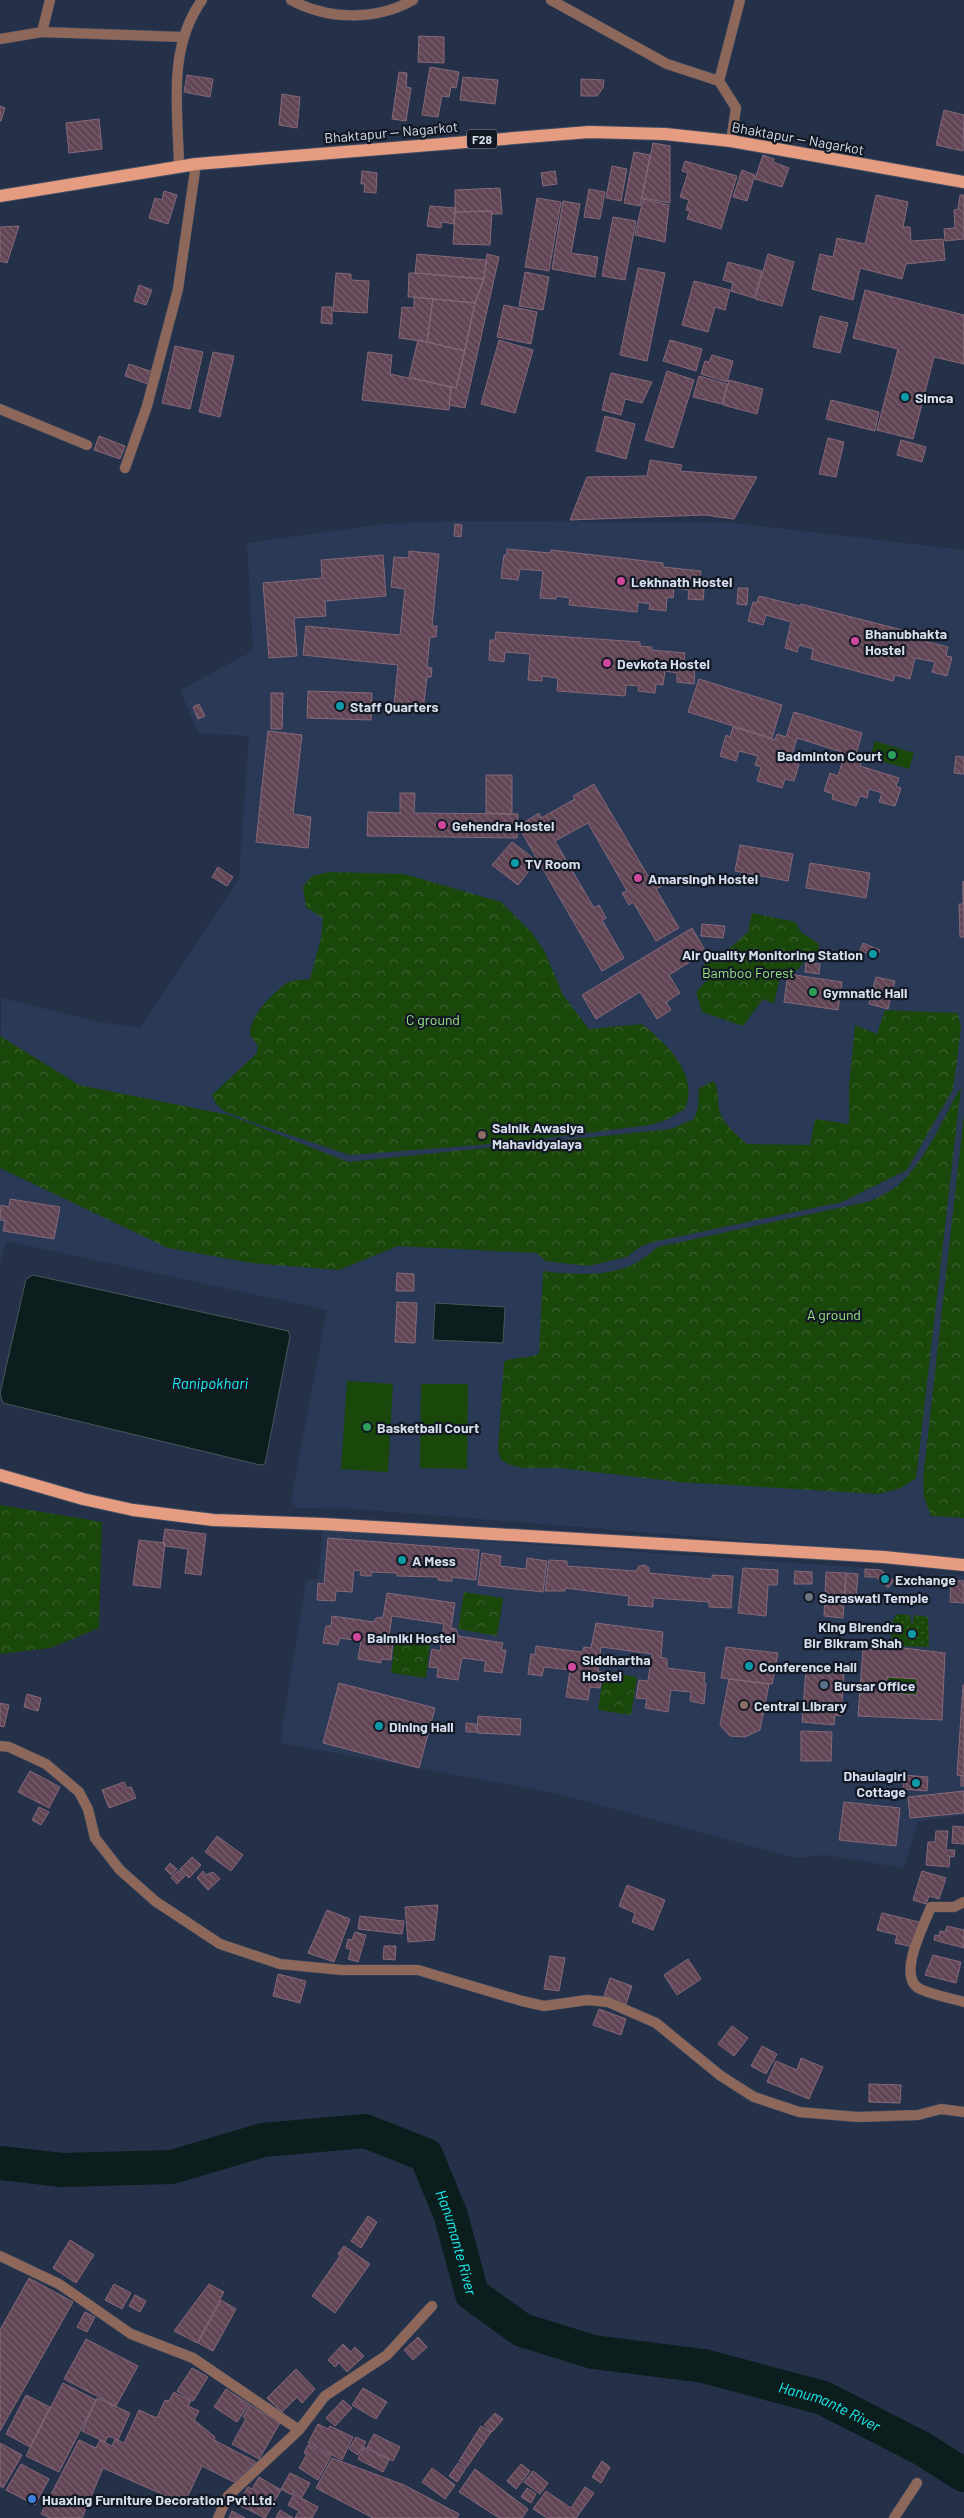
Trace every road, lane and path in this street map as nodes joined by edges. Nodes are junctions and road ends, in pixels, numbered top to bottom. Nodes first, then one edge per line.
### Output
1 (50, 0) edge
2 (202, 0) edge
3 (291, 0) edge
4 (413, 0) edge
5 (551, 0) edge
6 (740, 0) edge
7 (42, 32) junction
8 (182, 37) junction
9 (0, 39) edge
10 (719, 81) junction
11 (731, 142) junction
12 (196, 164) junction
13 (179, 167) junction
14 (964, 182) edge
15 (0, 196) edge
16 (0, 409) edge
17 (87, 445) dead end
18 (125, 468) dead end
19 (0, 1475) edge
20 (964, 1565) edge
21 (0, 1746) edge
22 (964, 1902) edge
23 (964, 2002) edge
24 (964, 2112) edge
25 (0, 2256) edge
26 (432, 2306) dead end
27 (298, 2430) junction
28 (917, 2483) dead end
29 (218, 2518) edge
30 (894, 2518) edge

1 - 7 street
2 - 8 street
3 - 4 street
5 - 10 street
6 - 10 street
7 - 8 street
7 - 9 street
8 - 13 street
10 - 11 street
11 - 12 main road, Bhaktapur — Nagarkot / F28
11 - 14 main road, Bhaktapur — Nagarkot / F28
12 - 13 main road, Bhaktapur — Nagarkot / F28
12 - 18 street
13 - 15 main road, Bhaktapur — Nagarkot / F28
16 - 17 street
19 - 20 main road
21 - 24 street
22 - 23 street
25 - 27 street
26 - 27 street
27 - 29 street
28 - 30 street

